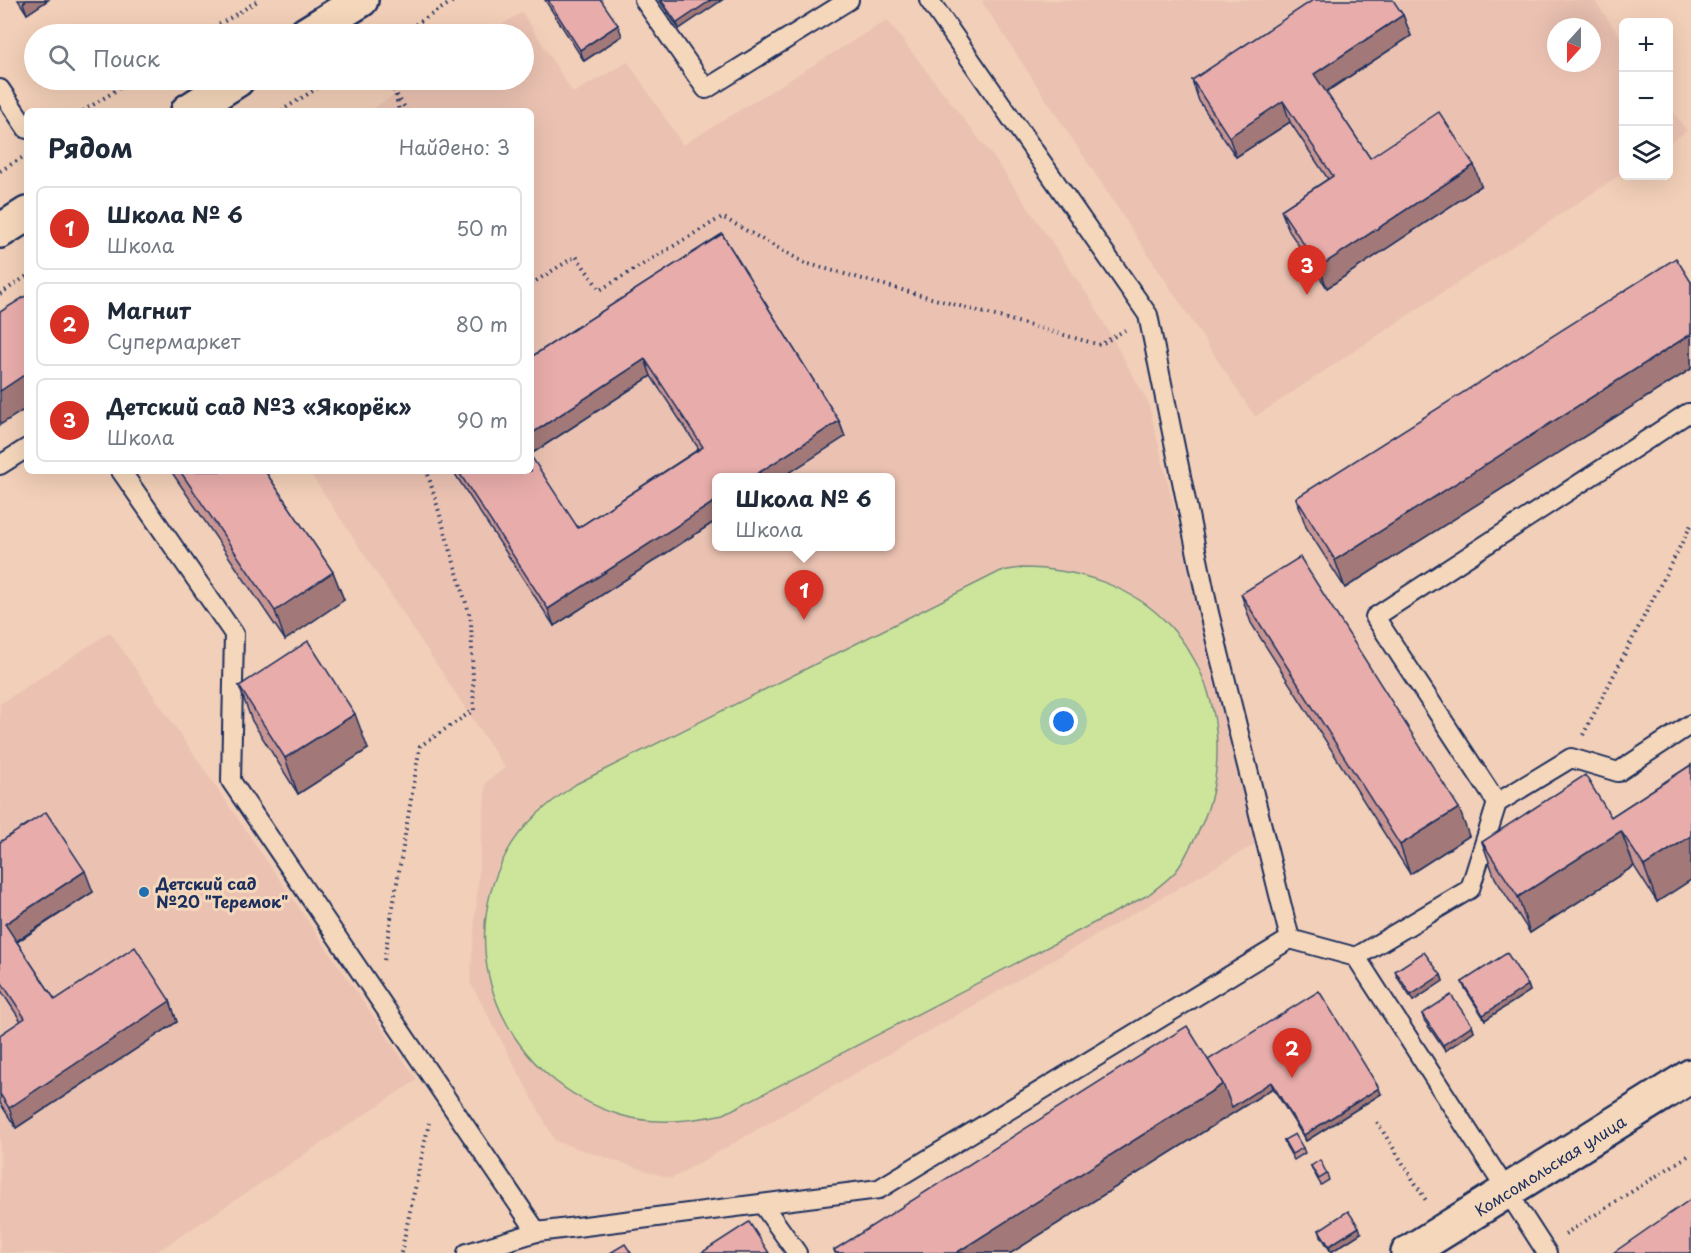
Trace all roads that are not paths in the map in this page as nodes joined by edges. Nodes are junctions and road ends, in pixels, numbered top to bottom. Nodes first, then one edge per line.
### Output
1 (362, 0) edge
2 (644, 0) edge
3 (849, 0) edge
4 (928, 0) edge
5 (322, 24) edge
6 (0, 88) edge
7 (221, 90) edge
8 (193, 108) edge
9 (24, 124) edge
10 (24, 216) edge
11 (0, 231) edge
12 (1691, 413) edge
13 (24, 450) edge
14 (0, 465) edge
15 (123, 474) edge
16 (1691, 724) edge
17 (1497, 803) junction
18 (1290, 939) junction
19 (1356, 957) junction
20 (1691, 1076) edge
21 (1506, 1191) junction
22 (763, 1204) junction
23 (537, 1232) junction
24 (1545, 1250) edge
25 (467, 1253) edge
26 (797, 1253) edge
27 (1408, 1253) edge

1 - 5 street
2 - 3 lane
4 - 18 lane
6 - 9 lane
7 - 8 street
10 - 11 street
12 - 17 lane
13 - 14 lane
15 - 23 lane
16 - 17 lane
17 - 19 lane
18 - 19 lane
18 - 22 lane
19 - 21 lane
20 - 21 street, Комсомольская улица
21 - 24 lane
21 - 27 street, Комсомольская улица
22 - 23 lane
22 - 26 lane
23 - 25 lane

